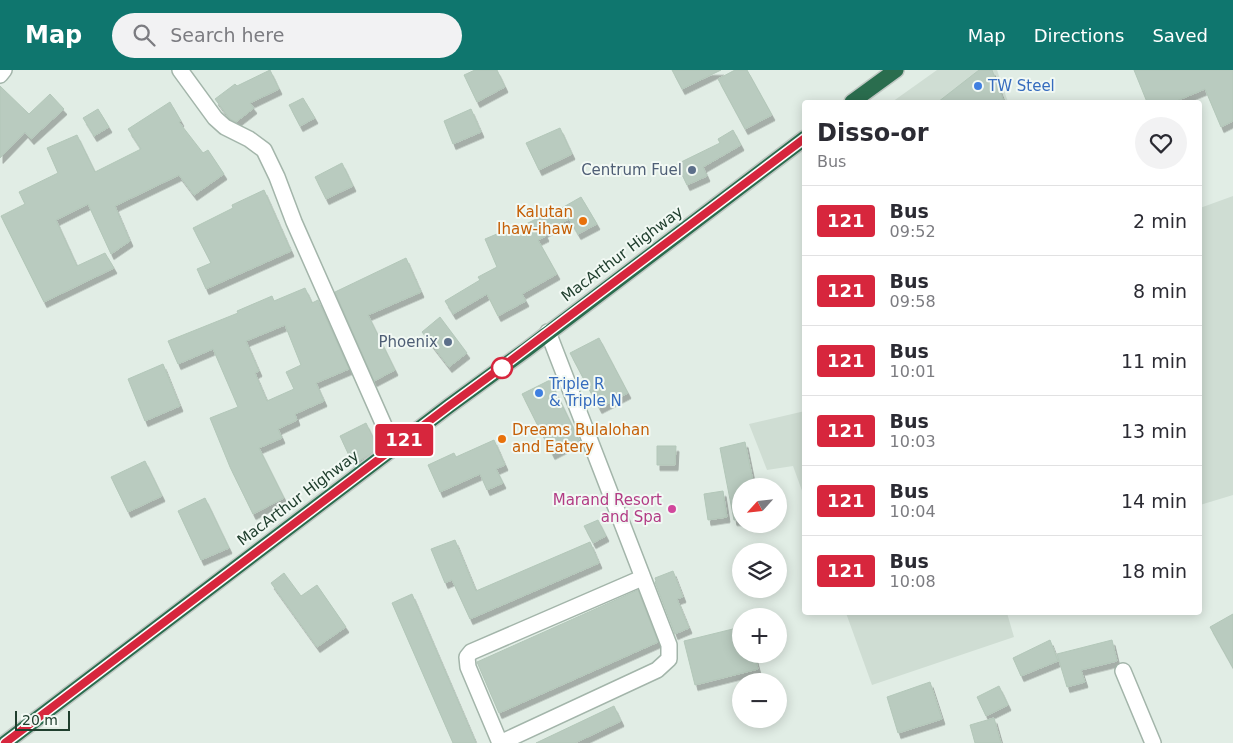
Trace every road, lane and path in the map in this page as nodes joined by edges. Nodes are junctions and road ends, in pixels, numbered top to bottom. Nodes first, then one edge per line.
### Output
1 (4, 70) edge
2 (180, 70) edge
3 (896, 70) edge
4 (0, 74) edge
5 (855, 100) edge
6 (802, 140) edge
7 (548, 332) junction
8 (394, 448) junction
9 (642, 578) junction
10 (1123, 670) dead end
11 (5, 743) edge
12 (500, 743) edge
13 (1153, 743) edge

1 - 4 street
2 - 8 street
3 - 5 highway
6 - 7 highway, MacArthur Highway
7 - 8 highway, MacArthur Highway
7 - 9 street
8 - 11 highway, MacArthur Highway
9 - 12 street
9 - 12 street
10 - 13 street

